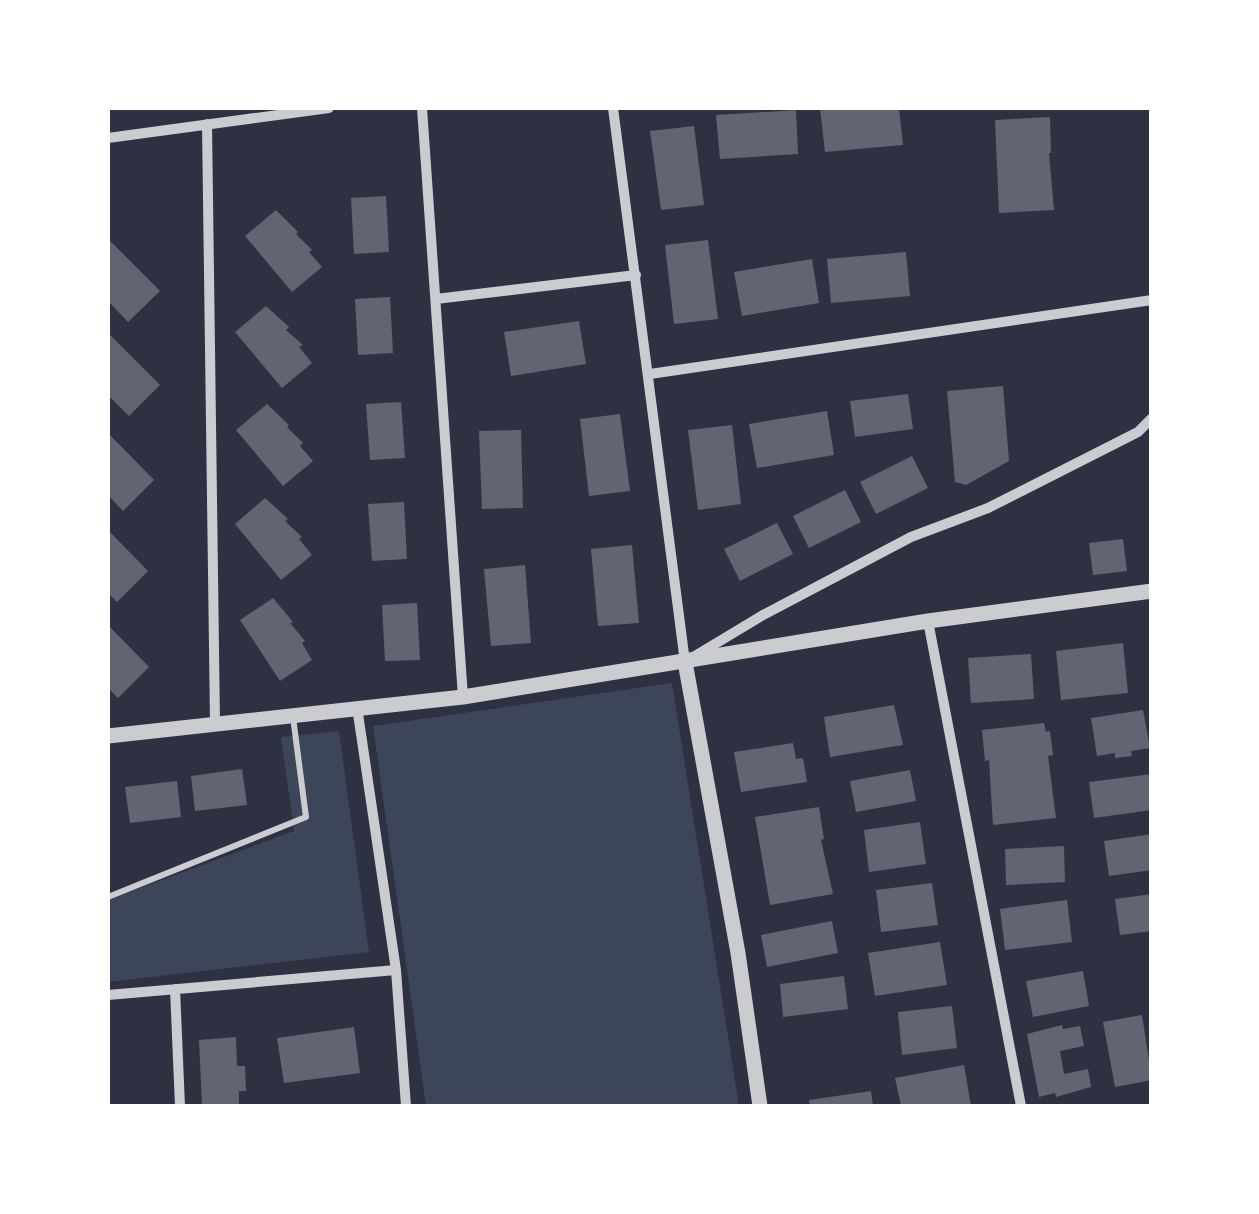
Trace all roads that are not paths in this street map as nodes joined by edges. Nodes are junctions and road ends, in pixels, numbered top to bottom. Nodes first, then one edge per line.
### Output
1 (329, 108) edge
2 (422, 108) edge
3 (614, 108) edge
4 (208, 124) junction
5 (108, 138) edge
6 (636, 275) junction
7 (436, 299) junction
8 (1152, 300) edge
9 (650, 374) junction
10 (1152, 418) edge
11 (1152, 590) edge
12 (928, 621) junction
13 (685, 662) junction
14 (464, 696) junction
15 (356, 707) junction
16 (293, 714) junction
17 (215, 723) junction
18 (108, 736) edge
19 (108, 897) edge
20 (396, 970) junction
21 (175, 989) junction
22 (108, 994) edge
23 (180, 1106) edge
24 (406, 1106) edge
25 (760, 1106) edge
26 (1021, 1106) edge

1 - 4 street
2 - 7 street
3 - 6 street
4 - 5 street
4 - 17 street
6 - 7 street
6 - 9 street
7 - 14 street
8 - 9 street
9 - 13 street
10 - 13 street
11 - 12 street
12 - 13 street
12 - 26 street
13 - 14 street
13 - 25 street
14 - 15 street
15 - 16 street
15 - 20 street
16 - 17 street
16 - 19 lane
17 - 18 street
20 - 21 street
20 - 24 street
21 - 22 street
21 - 23 street

